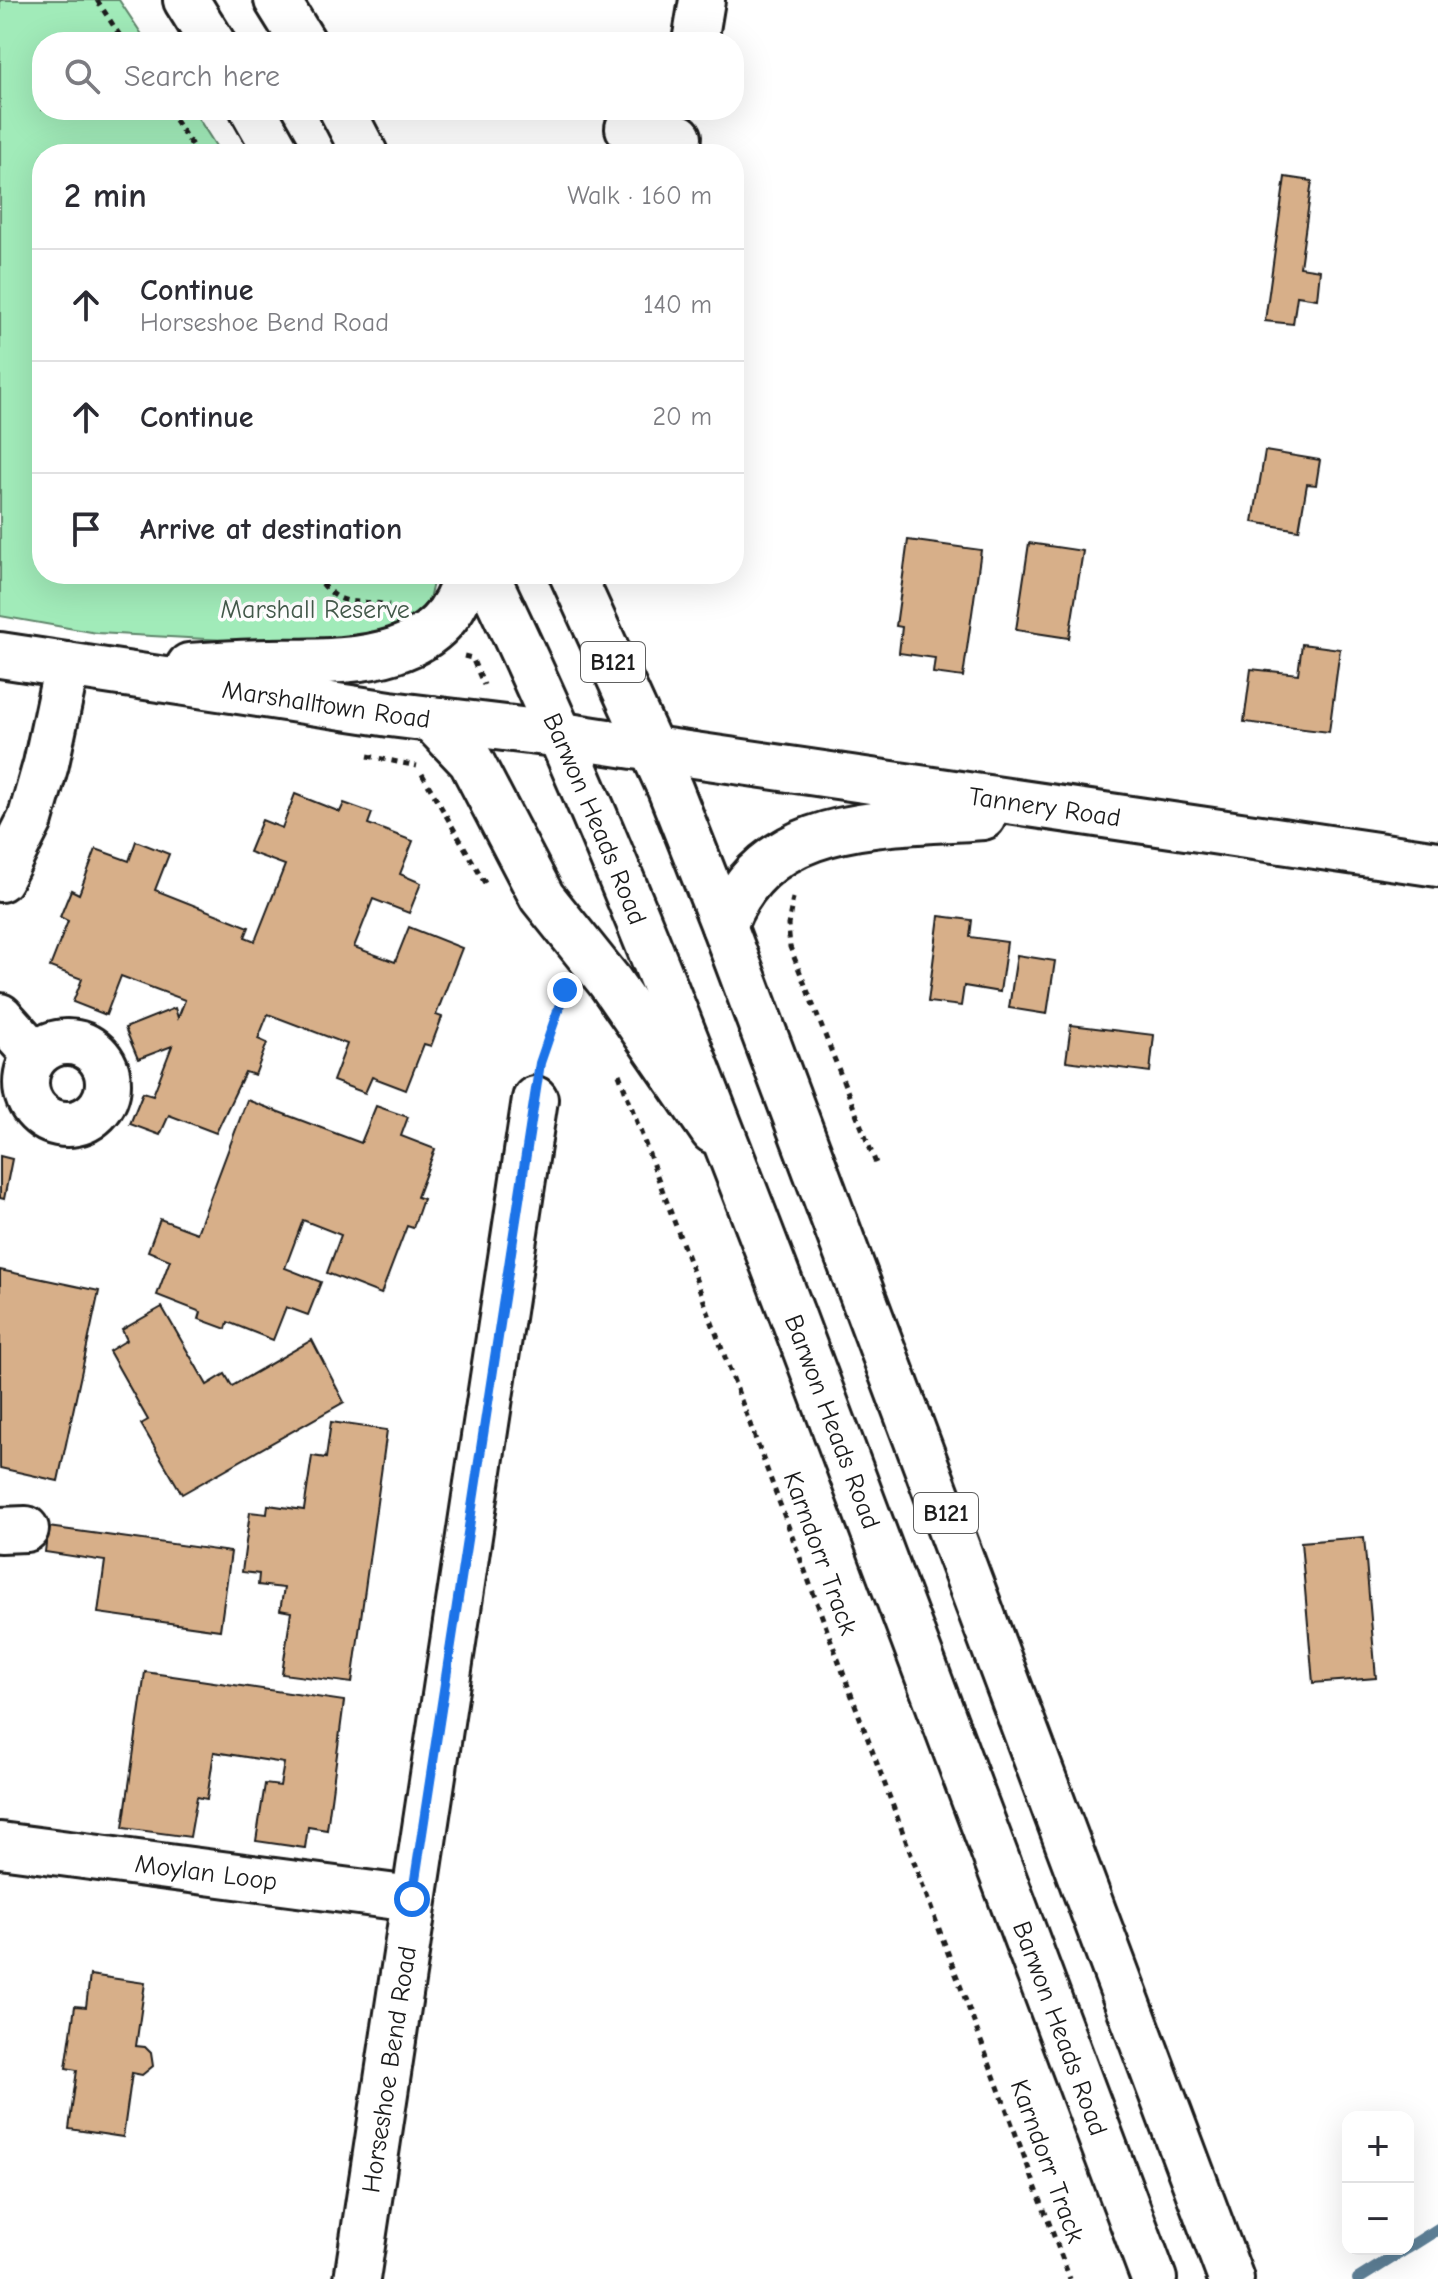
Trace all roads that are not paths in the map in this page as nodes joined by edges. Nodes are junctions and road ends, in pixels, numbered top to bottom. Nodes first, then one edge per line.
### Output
1 (186, 0) edge
2 (277, 0) edge
3 (702, 0) edge
4 (206, 32) edge
5 (297, 32) edge
6 (697, 32) edge
7 (259, 120) edge
8 (347, 120) edge
9 (628, 128) dead end
10 (680, 134) edge
11 (272, 144) edge
12 (360, 144) edge
13 (463, 584) edge
14 (491, 584) edge
15 (577, 584) edge
16 (0, 655) edge
17 (87, 669) junction
18 (431, 719) junction
19 (562, 735) junction
20 (653, 749) junction
21 (1057, 810) junction
22 (1438, 864) edge
23 (0, 879) edge
24 (724, 926) junction
25 (0, 1016) edge
26 (35, 1055) dead end
27 (535, 1099) road end
28 (732, 1159) junction
29 (0, 1845) edge
30 (412, 1899) junction
31 (357, 2279) edge
32 (1154, 2279) edge
33 (1231, 2279) edge

1 - 4 main road
2 - 5 main road
3 - 6 main road
7 - 11 main road
8 - 12 main road
9 - 10 main road
13 - 17 main road
14 - 19 main road, Barwon Heads Road / B121
15 - 20 main road, B121
16 - 17 main road, Marshalltown Road
17 - 18 main road, Marshalltown Road
17 - 23 main road
18 - 19 main road, Marshalltown Road
18 - 28 main road
19 - 20 main road, Marshalltown Road
19 - 28 main road, Barwon Heads Road / B121
20 - 21 main road, Tannery Road
20 - 24 main road, B121
21 - 22 main road, Tannery Road
21 - 24 main road
24 - 33 main road, B121
25 - 26 main road
27 - 30 main road, Horseshoe Bend Road
28 - 32 main road, Barwon Heads Road / B121
29 - 30 main road, Moylan Loop
30 - 31 main road, Horseshoe Bend Road

